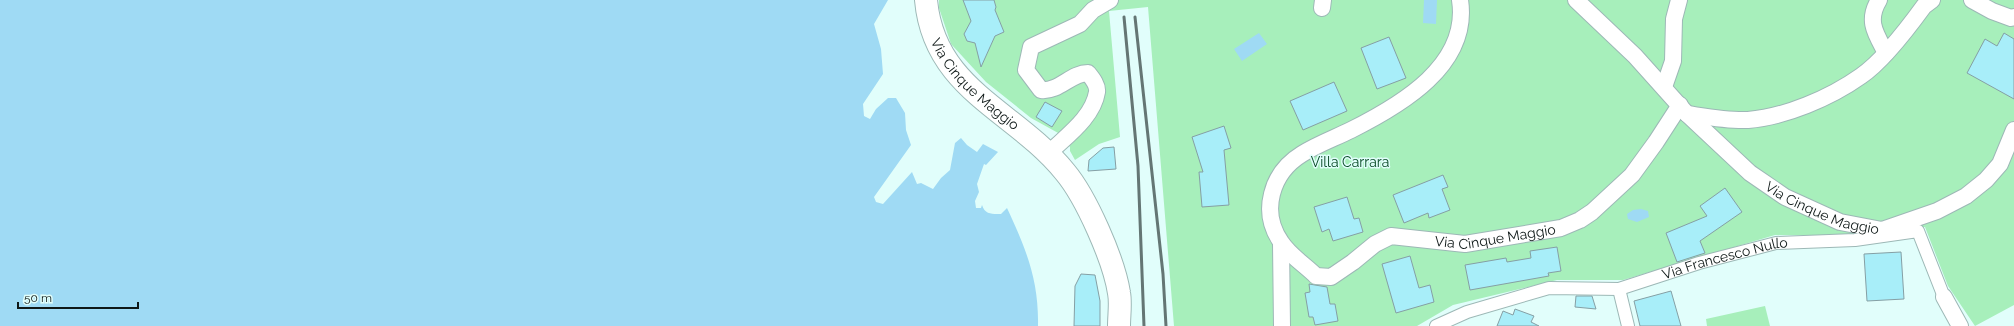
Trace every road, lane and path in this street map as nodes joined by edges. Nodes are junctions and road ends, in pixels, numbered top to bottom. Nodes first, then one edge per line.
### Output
1 (926, 0) edge
2 (1110, 0) edge
3 (1460, 0) edge
4 (1576, 0) edge
5 (1679, 0) edge
6 (1879, 0) edge
7 (1932, 0) edge
8 (1972, 0) edge
9 (2014, 18) edge
10 (1886, 54) junction
11 (1664, 87) junction
12 (1684, 109) junction
13 (2014, 130) edge
14 (1048, 154) junction
15 (1282, 244) junction
16 (1619, 289) junction
17 (1944, 297) joint
18 (1119, 326) edge
19 (1282, 326) edge
20 (1436, 326) edge
21 (1628, 326) edge
22 (1960, 326) edge

1 - 14 main road, Via Cinque Maggio
2 - 14 street
3 - 15 street, Via Cinque Maggio
4 - 11 street, Via Cinque Maggio
5 - 11 street
6 - 10 street
7 - 10 street
8 - 9 street
10 - 12 street
11 - 12 street, Via Cinque Maggio
12 - 13 street, Via Cinque Maggio
12 - 15 street, Via Cinque Maggio
14 - 18 main road, Via Cinque Maggio
15 - 19 street, Via Cinque Maggio
16 - 17 street, Via Francesco Nullo
16 - 20 street, Via Francesco Nullo
16 - 21 street
17 - 22 street, Via Francesco Nullo

